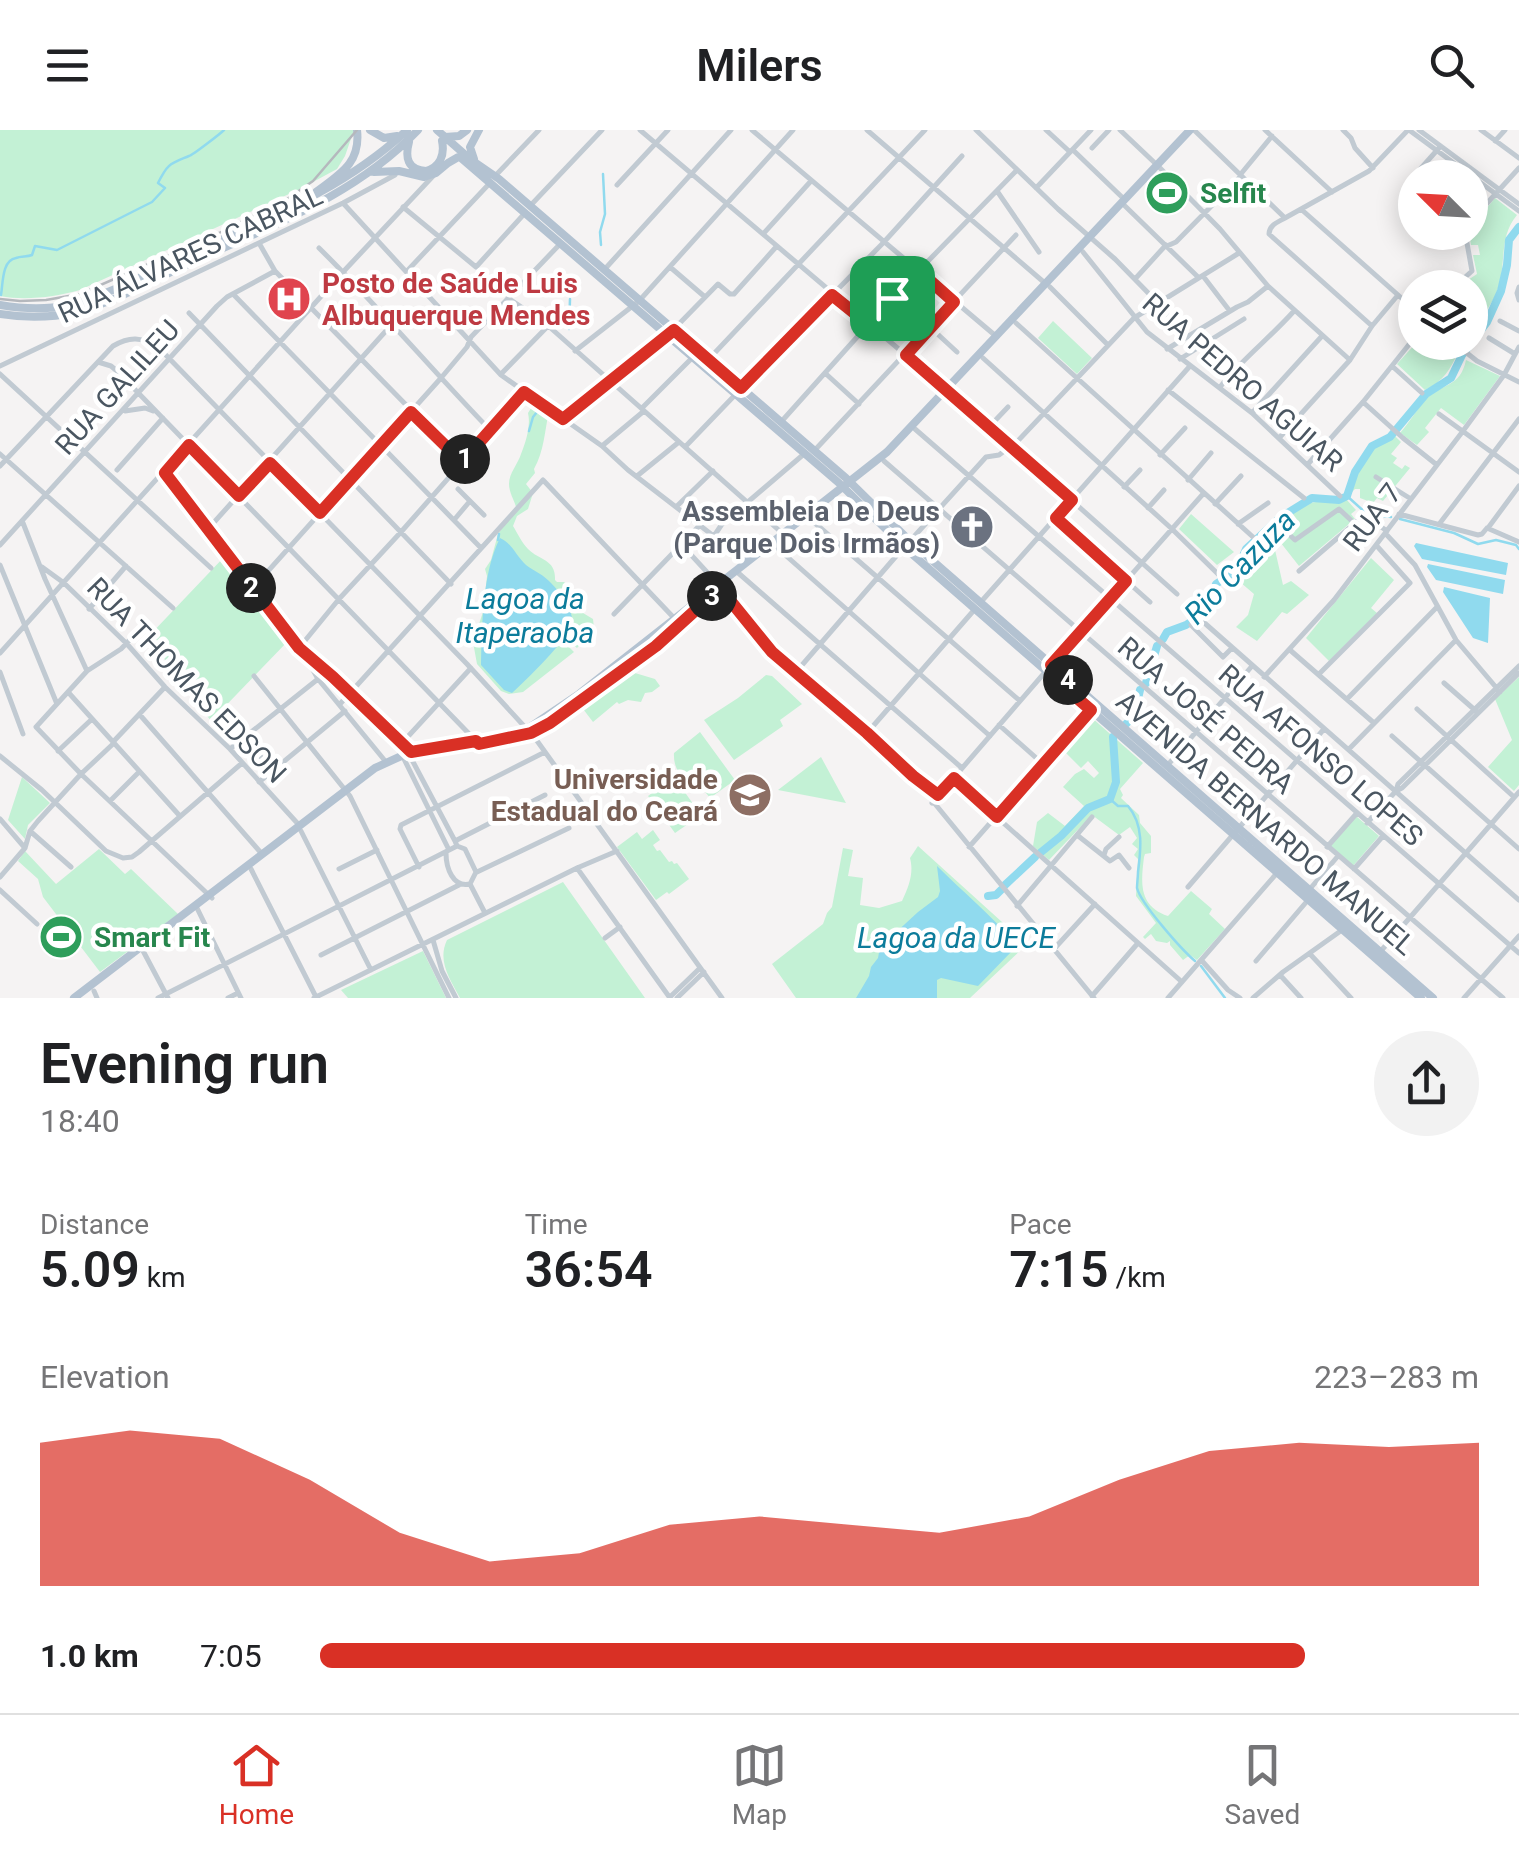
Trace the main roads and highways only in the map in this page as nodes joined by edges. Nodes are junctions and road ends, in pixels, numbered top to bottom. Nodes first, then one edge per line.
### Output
1 (357, 130) edge
2 (370, 130) edge
3 (418, 130) edge
4 (429, 130) edge
5 (437, 130) edge
6 (468, 130) edge
7 (479, 130) edge
8 (1194, 130) edge
9 (407, 134) edge
10 (443, 139) junction
11 (460, 156) junction
12 (476, 163) junction
13 (370, 173) junction
14 (493, 179) junction
15 (300, 203) junction
16 (1091, 239) junction
17 (563, 240) junction
18 (1048, 286) junction
19 (636, 303) junction
20 (0, 306) edge
21 (0, 314) edge
22 (670, 332) junction
23 (739, 391) junction
24 (948, 391) junction
25 (810, 453) junction
26 (847, 485) junction
27 (737, 572) junction
28 (679, 621) junction
29 (640, 647) junction
30 (627, 668) junction
31 (1073, 689) junction
32 (529, 731) junction
33 (409, 756) junction
34 (346, 791) junction
35 (1209, 808) junction
36 (300, 828) junction
37 (1235, 831) junction
38 (1309, 895) junction
39 (210, 896) junction
40 (143, 949) junction
41 (95, 994) edge
42 (74, 998) edge
43 (83, 998) edge
44 (1421, 998) edge
45 (1433, 998) edge

1 - 15 main road
2 - 9 main road
3 - 9 main road
4 - 10 main road, AVENIDA BERNARDO MANUEL
5 - 10 main road, AVENIDA BERNARDO MANUEL
6 - 10 main road
7 - 12 main road
8 - 16 main road
9 - 10 main road
9 - 13 main road
9 - 15 main road
10 - 11 main road, AVENIDA BERNARDO MANUEL
10 - 12 main road, AVENIDA BERNARDO MANUEL
11 - 13 main road
11 - 14 main road, AVENIDA BERNARDO MANUEL
12 - 14 main road, AVENIDA BERNARDO MANUEL
13 - 21 main road
14 - 17 main road, AVENIDA BERNARDO MANUEL
15 - 20 main road
16 - 18 main road
16 - 18 main road
17 - 19 main road, AVENIDA BERNARDO MANUEL
17 - 19 main road, AVENIDA BERNARDO MANUEL
18 - 24 main road
18 - 24 main road
19 - 22 main road, AVENIDA BERNARDO MANUEL
22 - 23 main road, AVENIDA BERNARDO MANUEL
22 - 23 main road, AVENIDA BERNARDO MANUEL
23 - 25 main road, AVENIDA BERNARDO MANUEL
23 - 25 main road, AVENIDA BERNARDO MANUEL
24 - 26 main road
24 - 26 main road
25 - 26 main road, AVENIDA BERNARDO MANUEL
26 - 27 main road
26 - 27 main road
26 - 31 main road, AVENIDA BERNARDO MANUEL
27 - 28 main road
28 - 29 main road
28 - 30 main road
29 - 30 main road
29 - 32 main road
30 - 32 main road
31 - 35 main road, AVENIDA BERNARDO MANUEL
31 - 35 main road, AVENIDA BERNARDO MANUEL
32 - 33 main road
33 - 34 main road
33 - 34 main road
34 - 36 main road
35 - 37 main road, AVENIDA BERNARDO MANUEL
36 - 39 main road
36 - 39 main road
37 - 38 main road, AVENIDA BERNARDO MANUEL
37 - 38 main road, AVENIDA BERNARDO MANUEL
38 - 44 main road, AVENIDA BERNARDO MANUEL
38 - 45 main road, AVENIDA BERNARDO MANUEL
39 - 40 main road
40 - 41 main road
40 - 42 main road
41 - 43 main road

